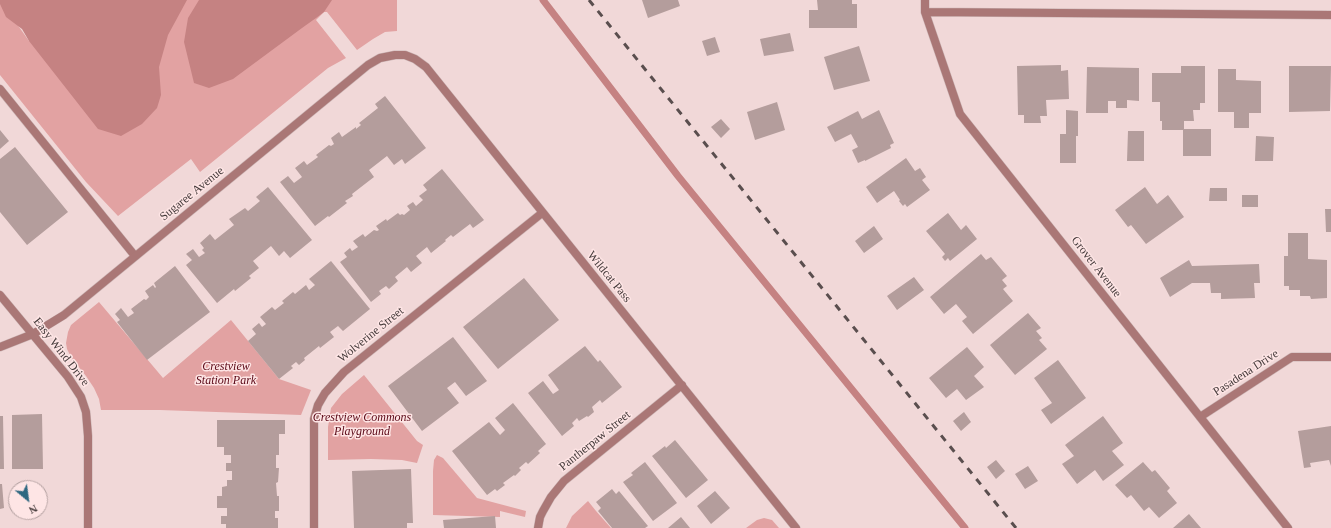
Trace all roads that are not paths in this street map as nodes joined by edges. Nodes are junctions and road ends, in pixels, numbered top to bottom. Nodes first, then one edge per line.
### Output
1 (925, 0) edge
2 (925, 12) junction
3 (1331, 15) edge
4 (395, 55) joint
5 (0, 89) edge
6 (542, 213) junction
7 (135, 256) junction
8 (0, 294) edge
9 (33, 334) junction
10 (0, 347) edge
11 (1331, 357) edge
12 (682, 385) junction
13 (1200, 417) junction
14 (88, 528) edge
15 (314, 528) edge
16 (538, 528) edge
17 (796, 528) edge
18 (1288, 528) edge

1 - 2 street, Grover Avenue
2 - 3 street
2 - 13 street, Grover Avenue
4 - 6 street, Wildcat Pass
4 - 7 street, Sugaree Avenue
5 - 7 street
6 - 12 street, Wildcat Pass
6 - 15 street, Wolverine Street
7 - 9 street, Sugaree Avenue
8 - 9 street, Easy Wind Drive
9 - 10 street, Sugaree Avenue
9 - 14 street, Easy Wind Drive
11 - 13 street, Pasadena Drive
12 - 16 street, Pantherpaw Street
12 - 17 street, Wildcat Pass
13 - 18 street, Grover Avenue

